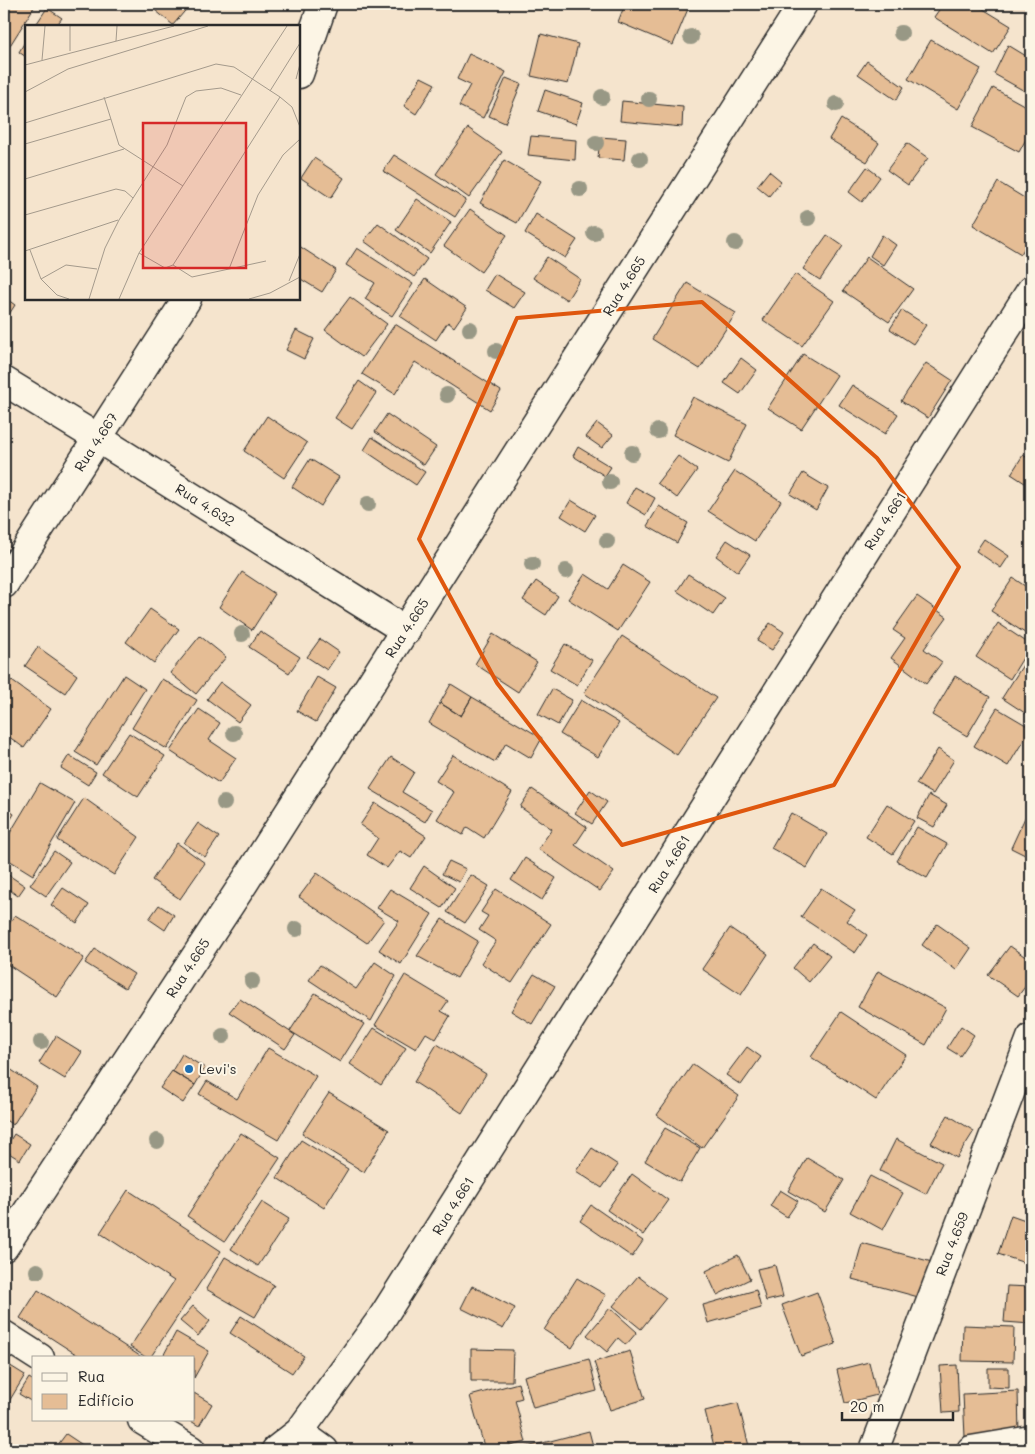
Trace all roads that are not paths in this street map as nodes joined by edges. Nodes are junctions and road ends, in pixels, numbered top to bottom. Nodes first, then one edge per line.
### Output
1 (323, 4) edge
2 (804, 4) edge
3 (300, 71) edge
4 (1031, 290) edge
5 (187, 300) edge
6 (4, 382) edge
7 (99, 439) junction
8 (4, 584) edge
9 (406, 631) junction
10 (1031, 1038) edge
11 (4, 1248) edge
12 (4, 1335) edge
13 (37, 1356) edge
14 (145, 1422) edge
15 (298, 1432) junction
16 (1031, 1440) edge
17 (191, 1450) edge
18 (276, 1450) edge
19 (324, 1450) edge
20 (874, 1450) edge
21 (971, 1450) edge

1 - 3 street
2 - 9 street, Rua 4.665
4 - 15 street, Rua 4.661
5 - 7 street, Rua 4.667
6 - 7 street, Rua 4.632
7 - 8 street, Rua 4.667
7 - 9 street, Rua 4.632
9 - 11 street, Rua 4.665
10 - 20 street, Rua 4.659
12 - 13 street
14 - 17 street
15 - 18 street
15 - 19 street
16 - 21 street

